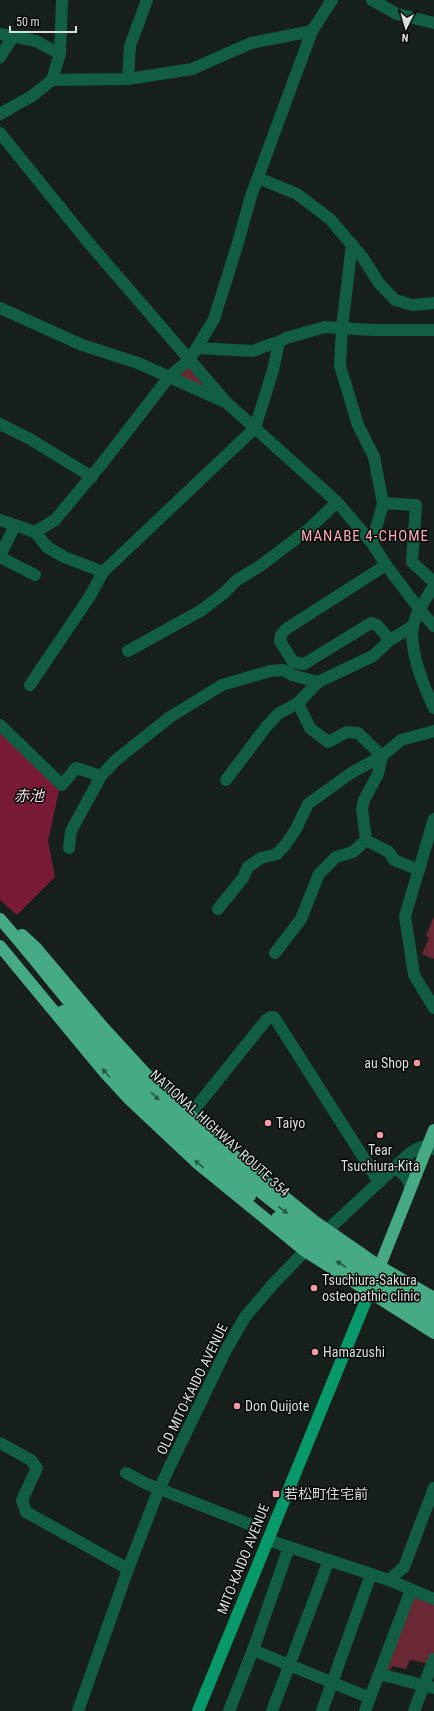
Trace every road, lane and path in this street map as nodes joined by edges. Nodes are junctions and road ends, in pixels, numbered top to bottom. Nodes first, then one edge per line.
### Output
1 (62, 0) edge
2 (147, 0) edge
3 (332, 0) edge
4 (372, 0) edge
5 (434, 23) edge
6 (312, 31) junction
7 (0, 34) edge
8 (13, 37) junction
9 (60, 54) junction
10 (0, 57) edge
11 (128, 79) junction
12 (52, 80) junction
13 (0, 114) edge
14 (0, 133) edge
15 (258, 178) junction
16 (352, 244) junction
17 (434, 303) edge
18 (0, 308) edge
19 (342, 328) junction
20 (434, 330) edge
21 (279, 342) junction
22 (197, 348) junction
23 (190, 359) junction
24 (169, 377) junction
25 (226, 402) junction
26 (0, 424) edge
27 (255, 428) junction
28 (92, 477) junction
29 (337, 502) junction
30 (383, 503) junction
31 (0, 520) edge
32 (14, 525) junction
33 (35, 532) junction
34 (372, 543) junction
35 (0, 556) edge
36 (386, 566) junction
37 (103, 572) junction
38 (35, 575) dead end
39 (434, 582) edge
40 (434, 586) edge
41 (420, 610) junction
42 (413, 626) junction
43 (434, 626) edge
44 (390, 640) junction
45 (128, 651) dead end
46 (318, 682) junction
47 (30, 685) dead end
48 (298, 703) junction
49 (434, 708) edge
50 (0, 725) edge
51 (434, 731) edge
52 (382, 756) junction
53 (101, 776) junction
54 (226, 780) dead end
55 (434, 819) edge
56 (366, 840) junction
57 (69, 848) dead end
58 (419, 870) junction
59 (218, 909) dead end
60 (0, 914) edge
61 (0, 919) edge
62 (0, 938) edge
63 (0, 946) edge
64 (276, 953) dead end
65 (434, 1008) edge
66 (189, 1116) junction
67 (434, 1130) edge
68 (431, 1147) edge
69 (394, 1169) junction
70 (379, 1182) junction
71 (250, 1189) junction
72 (410, 1189) junction
73 (327, 1230) junction
74 (305, 1251) junction
75 (375, 1280) junction
76 (434, 1298) edge
77 (434, 1309) edge
78 (434, 1322) edge
79 (434, 1333) edge
80 (0, 1443) edge
81 (126, 1473) dead end
82 (434, 1488) edge
83 (159, 1489) junction
84 (249, 1524) dead end
85 (268, 1540) junction
86 (290, 1547) junction
87 (329, 1560) junction
88 (128, 1569) junction
89 (371, 1574) junction
90 (389, 1580) junction
91 (411, 1590) junction
92 (434, 1599) edge
93 (253, 1650) junction
94 (434, 1659) edge
95 (290, 1665) junction
96 (379, 1674) junction
97 (333, 1683) junction
98 (429, 1687) edge
99 (370, 1698) junction
100 (78, 1711) edge
101 (198, 1711) edge
102 (230, 1711) edge
103 (272, 1711) edge
104 (322, 1711) edge
105 (365, 1711) edge
106 (414, 1711) edge

1 - 9 street
2 - 11 street
3 - 6 street
4 - 5 street
6 - 11 street
6 - 15 street
7 - 8 street
8 - 9 street
8 - 10 street
9 - 12 street
11 - 12 street
12 - 13 street
14 - 23 street
15 - 16 street
15 - 22 street
16 - 17 street
16 - 19 street
18 - 24 street
19 - 20 street
19 - 21 street
19 - 30 street
21 - 22 street
21 - 27 street
22 - 23 street
23 - 24 street
23 - 25 street
24 - 25 street
24 - 28 street
25 - 27 street
26 - 28 street
27 - 29 street
27 - 37 street
28 - 33 street
29 - 34 street
29 - 45 street
30 - 34 street
30 - 39 street
31 - 32 street
32 - 33 street
32 - 35 street
33 - 37 street
34 - 36 street
35 - 38 street
36 - 41 street
36 - 44 street
37 - 47 street
40 - 41 street
41 - 42 street
41 - 43 street
42 - 44 street
42 - 49 street
44 - 46 street
46 - 48 street
46 - 53 street
48 - 52 street
48 - 54 street
50 - 53 street
51 - 52 street
52 - 56 street
52 - 59 street
53 - 57 street
55 - 58 street
56 - 58 street
56 - 64 street
58 - 65 street
60 - 66 highway
61 -> 71 highway, NATIONAL HIGHWAY ROUTE 354
62 - 71 highway, NATIONAL HIGHWAY ROUTE 354
74 -> 63 highway
66 - 70 street
66 -> 73 highway
67 - 68 highway, MITO-KAIDO AVENUE
68 - 69 street, OLD MITO-KAIDO AVENUE
68 - 72 highway, MITO-KAIDO AVENUE
69 - 70 street, OLD MITO-KAIDO AVENUE
69 - 72 street
70 - 73 street, OLD MITO-KAIDO AVENUE
71 - 75 highway, NATIONAL HIGHWAY ROUTE 354
72 - 75 highway, MITO-KAIDO AVENUE
73 - 74 street, OLD MITO-KAIDO AVENUE
73 - 75 highway
74 - 75 highway
74 - 83 street, OLD MITO-KAIDO AVENUE
75 - 76 highway
75 - 77 highway
75 - 78 highway
75 - 79 highway
75 - 85 main road, MITO-KAIDO AVENUE
80 - 88 street
81 - 83 street
82 - 90 street
83 - 84 street
83 - 88 street, OLD MITO-KAIDO AVENUE
85 - 86 street
85 - 101 main road, MITO-KAIDO AVENUE
86 - 87 street
86 - 93 street
87 - 89 street
87 - 95 street
88 - 100 street, OLD MITO-KAIDO AVENUE
89 - 90 street
89 - 97 street
90 - 91 street
91 - 92 street
91 - 96 street
93 - 95 street
93 - 102 street
94 - 98 street
95 - 97 street
95 - 103 street
96 - 98 street
96 - 99 street
97 - 99 street
97 - 104 street
98 - 106 street
99 - 105 street

